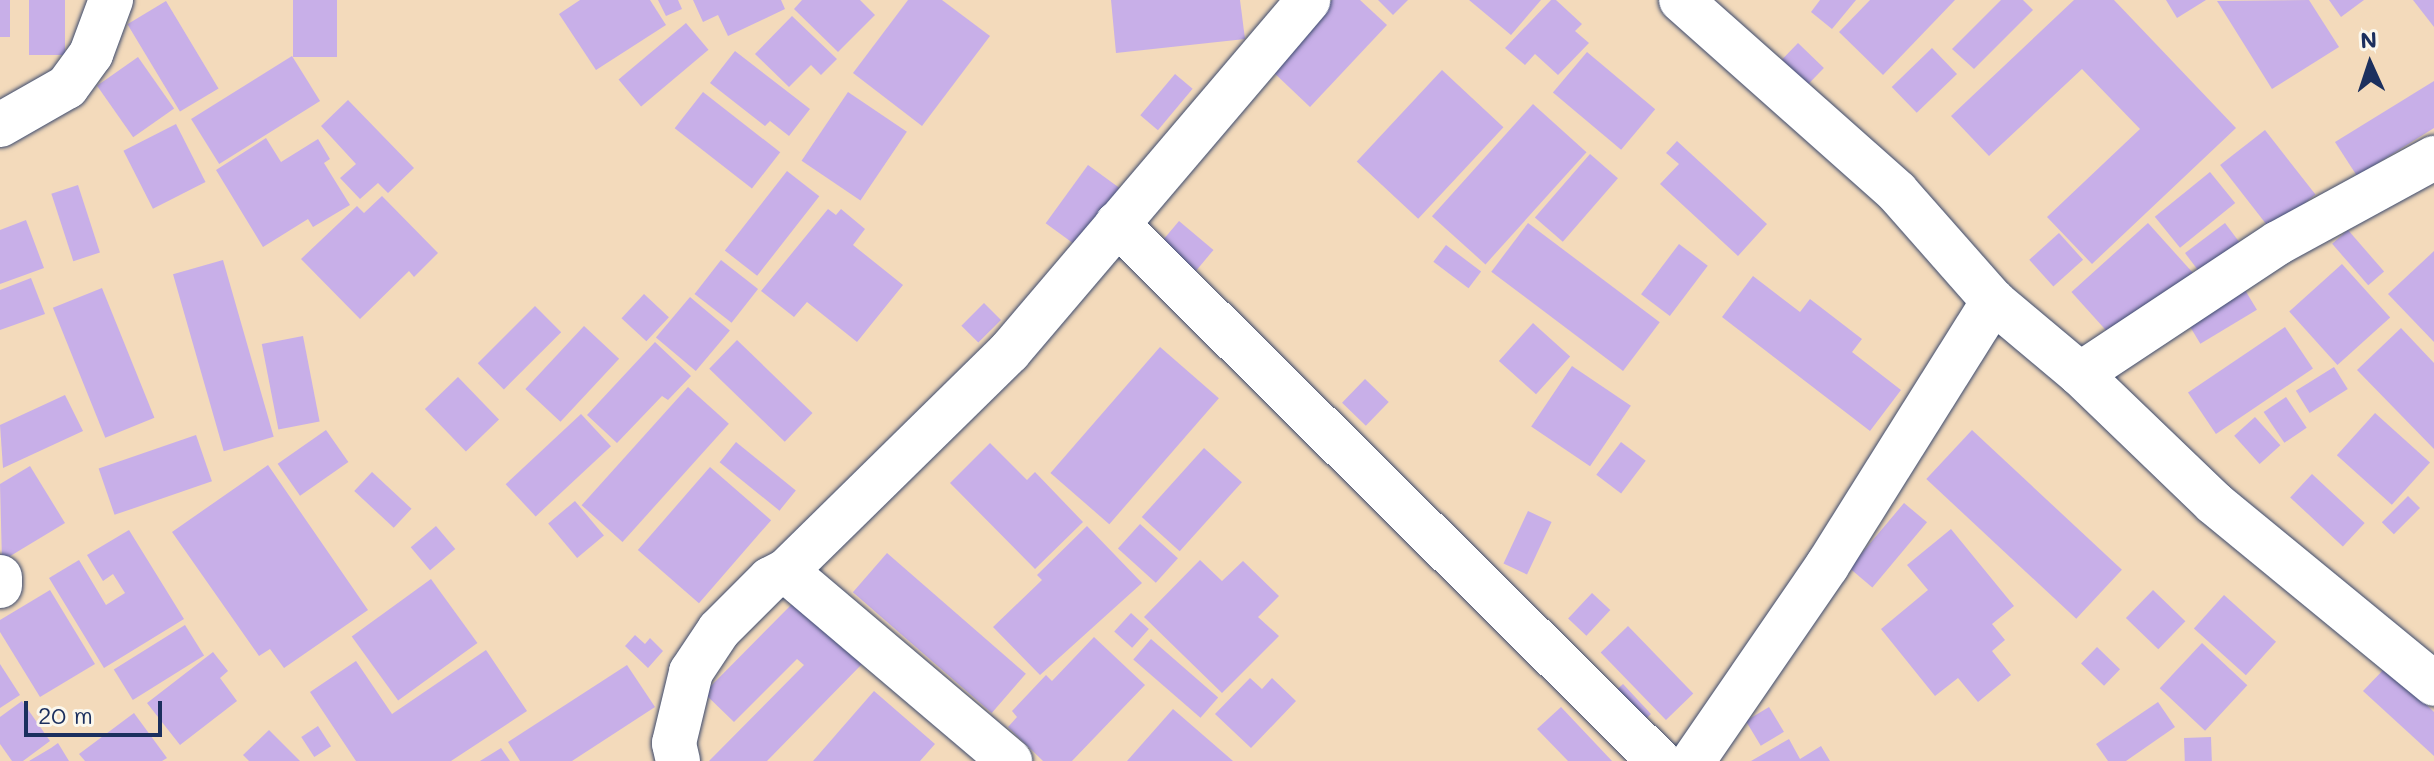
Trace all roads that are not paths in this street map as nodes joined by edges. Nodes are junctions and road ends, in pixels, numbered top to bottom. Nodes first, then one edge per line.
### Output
1 (111, 0) edge
2 (1309, 0) edge
3 (1681, 0) edge
4 (0, 125) edge
5 (2434, 158) edge
6 (1117, 224) junction
7 (1993, 301) junction
8 (2080, 374) junction
9 (786, 571) junction
10 (0, 577) edge
11 (0, 586) edge
12 (2434, 684) edge
13 (678, 761) edge
14 (1010, 761) edge
15 (1659, 761) edge
16 (1693, 761) edge

1 - 4 street
2 - 6 street
3 - 7 street
5 - 8 street
6 - 9 street
6 - 15 street
7 - 8 street
7 - 16 street
8 - 12 street
9 - 13 street
9 - 14 street
10 - 11 street

